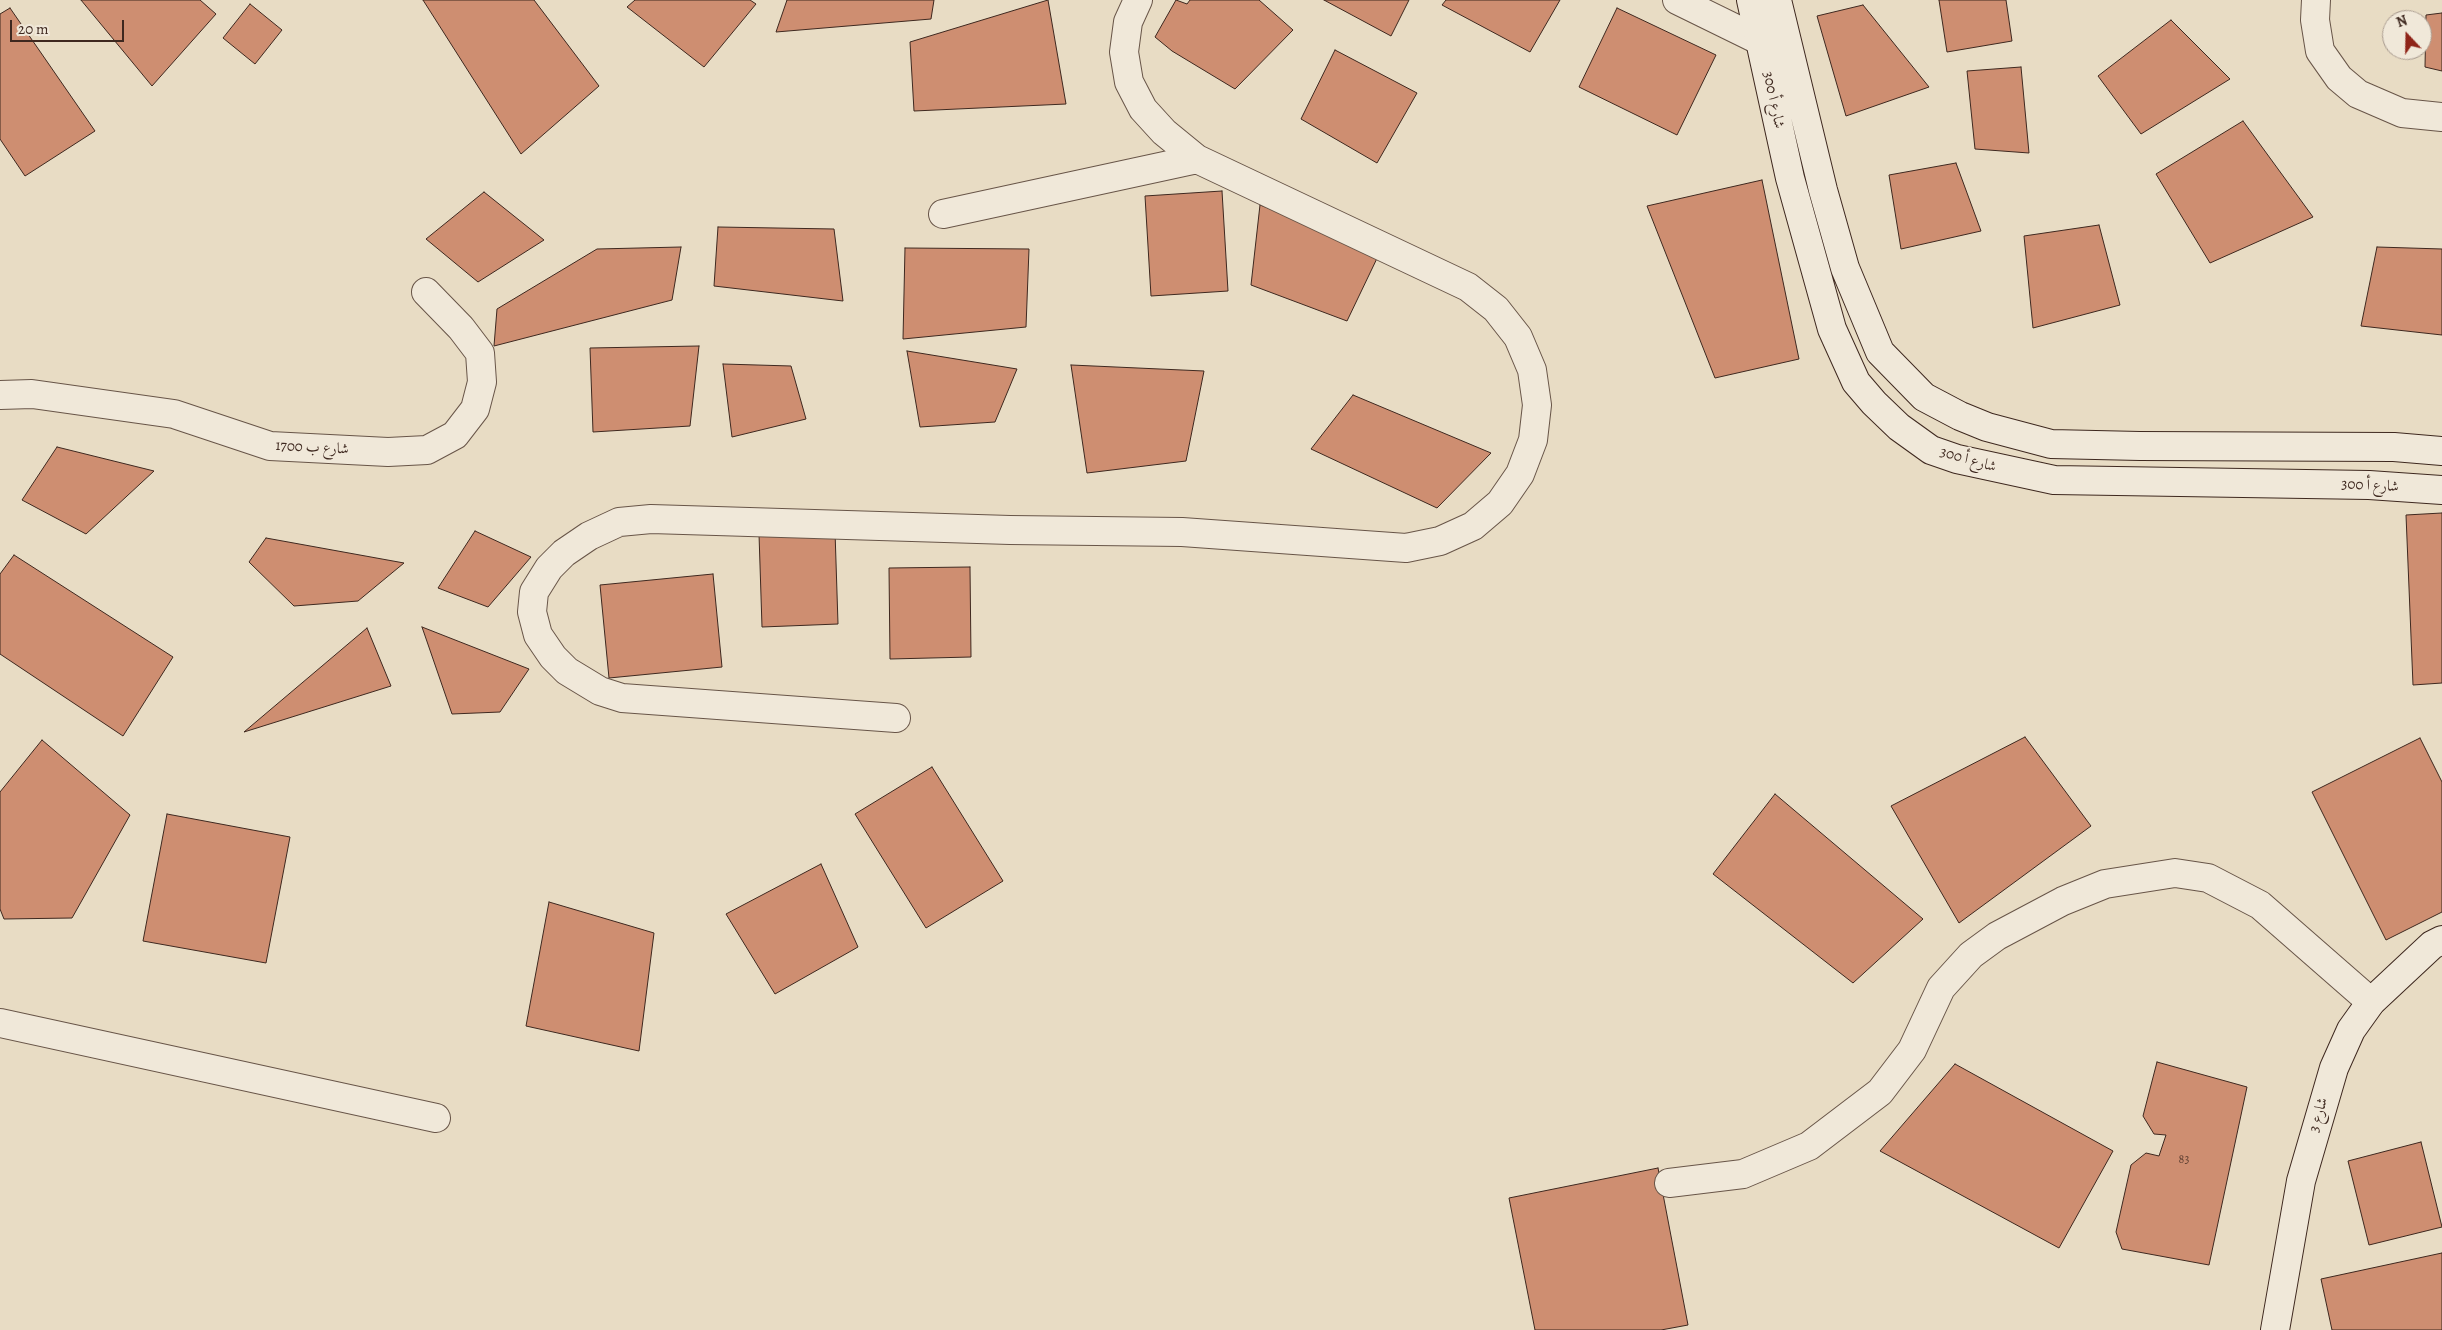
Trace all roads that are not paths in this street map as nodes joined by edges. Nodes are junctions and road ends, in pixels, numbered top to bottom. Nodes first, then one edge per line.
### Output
1 (1138, 0) edge
2 (1678, 0) edge
3 (1751, 0) edge
4 (1777, 0) edge
5 (2316, 0) edge
6 (1761, 42) junction
7 (1789, 55) junction
8 (2442, 117) edge
9 (1197, 159) junction
10 (943, 214) dead end
11 (426, 292) dead end
12 (0, 395) edge
13 (2140, 446) junction
14 (2442, 451) edge
15 (2141, 481) junction
16 (2442, 490) edge
17 (896, 718) dead end
18 (2442, 940) edge
19 (2372, 1002) junction
20 (0, 1023) edge
21 (436, 1118) dead end
22 (1669, 1183) dead end
23 (2275, 1330) edge

1 - 9 street
2 - 6 street
3 - 6 street, شارع أ 300
4 - 7 street, شارع أ 300
5 - 8 street
6 - 7 street
6 - 15 street, شارع أ 300
7 - 13 street, شارع أ 300
9 - 10 street
9 - 17 street
11 - 12 street, شارع ب 1700
13 - 14 street, شارع أ 300
13 - 15 street
15 - 16 street, شارع أ 300
18 - 19 street, شارع 3
19 - 22 street
19 - 23 street, شارع 3
20 - 21 street

